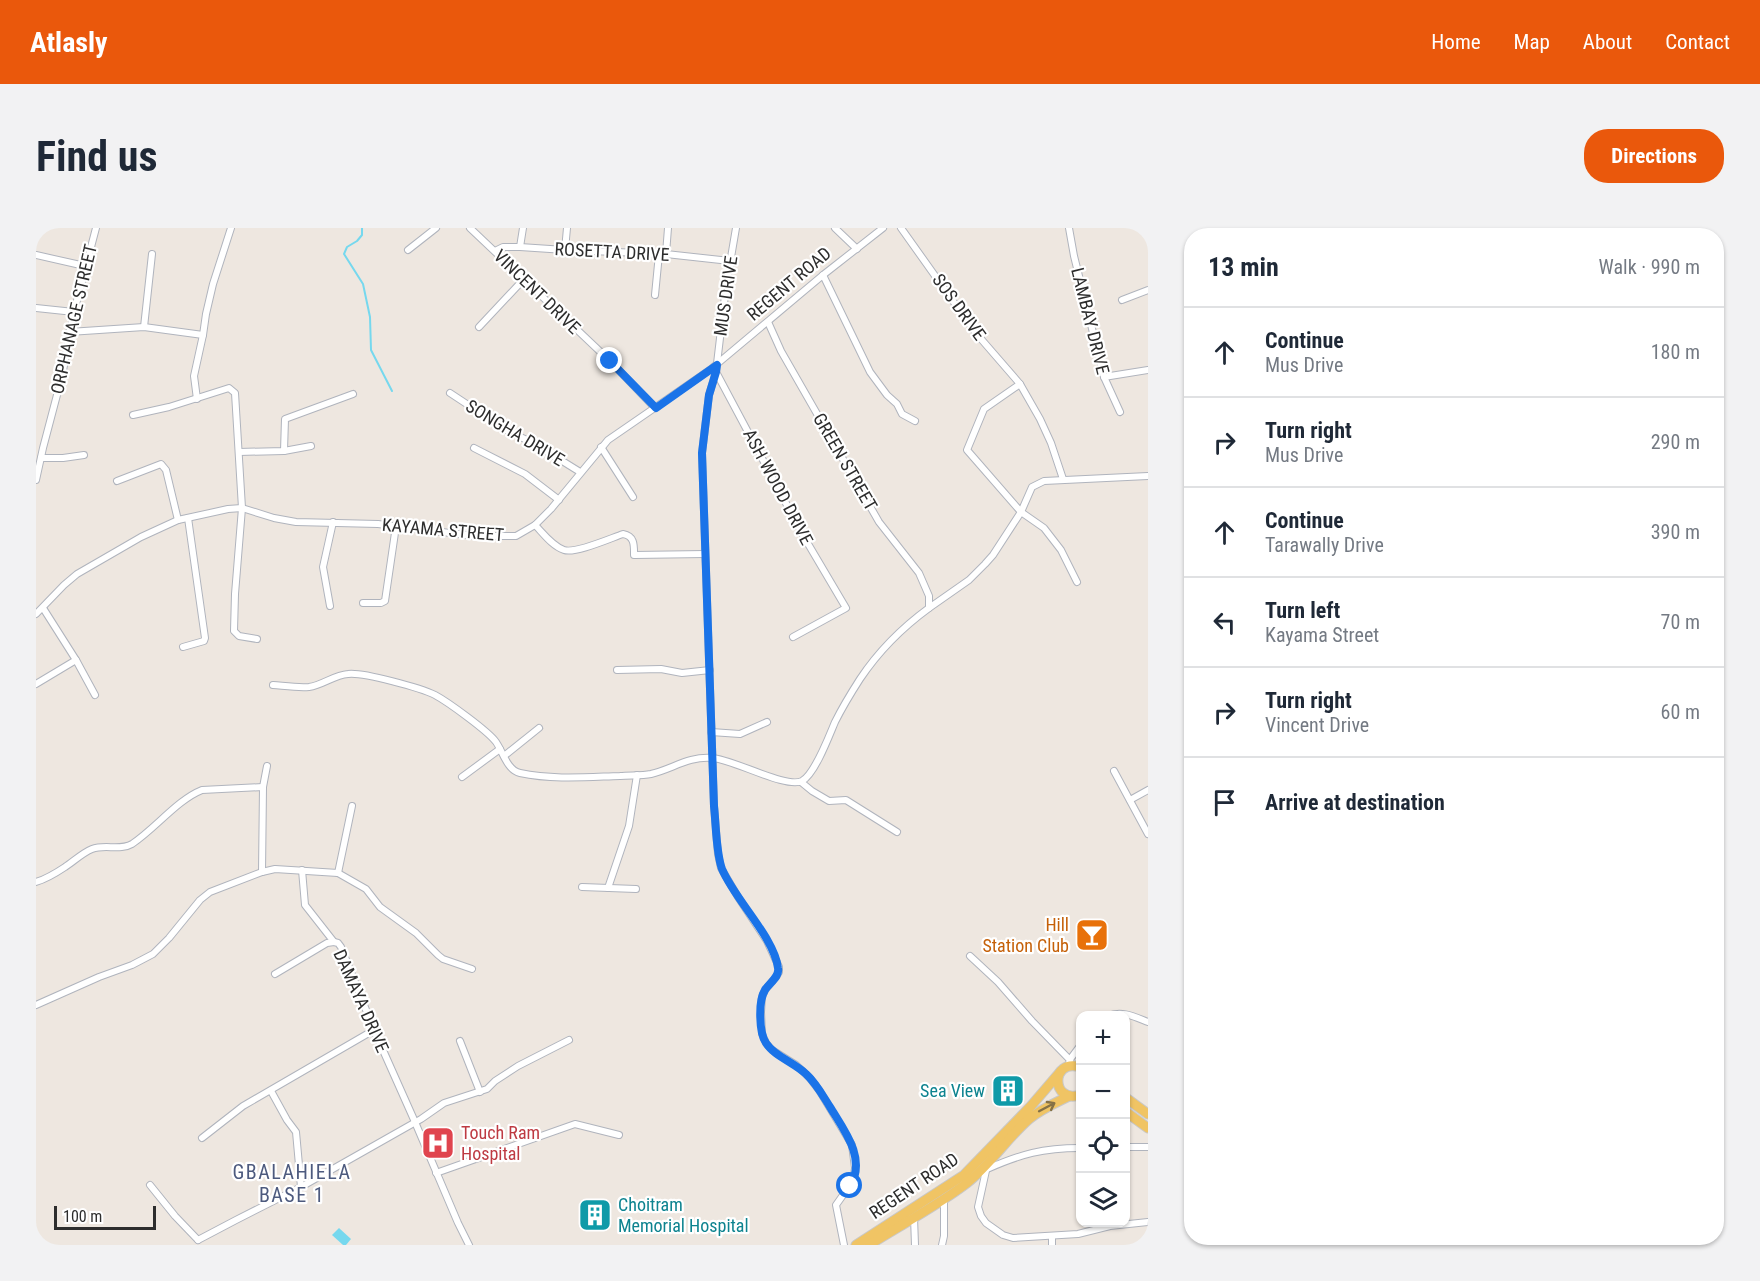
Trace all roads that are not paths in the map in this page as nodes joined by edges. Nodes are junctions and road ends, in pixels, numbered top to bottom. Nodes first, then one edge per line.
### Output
1 (96, 228) edge
2 (231, 228) edge
3 (436, 228) edge
4 (470, 228) edge
5 (523, 228) edge
6 (567, 228) edge
7 (668, 228) edge
8 (736, 228) edge
9 (835, 228) edge
10 (883, 228) edge
11 (901, 228) edge
12 (1069, 228) edge
13 (520, 247) junction
14 (857, 249) junction
15 (408, 250) dead end
16 (565, 250) junction
17 (495, 251) junction
18 (152, 254) dead end
19 (662, 254) junction
20 (36, 255) edge
21 (730, 261) junction
22 (85, 266) junction
23 (823, 275) junction
24 (524, 279) junction
25 (1148, 290) edge
26 (655, 295) dead end
27 (1122, 300) dead end
28 (36, 308) edge
29 (74, 312) junction
30 (768, 322) junction
31 (144, 327) junction
32 (479, 327) dead end
33 (69, 332) junction
34 (203, 335) junction
35 (717, 365) junction
36 (1148, 370) edge
37 (716, 372) junction
38 (1104, 378) junction
39 (1020, 384) junction
40 (353, 393) dead end
41 (450, 393) dead end
42 (197, 399) junction
43 (656, 408) junction
44 (1120, 412) dead end
45 (133, 415) dead end
46 (915, 421) dead end
47 (605, 443) junction
48 (311, 446) dead end
49 (474, 448) dead end
50 (284, 451) junction
51 (239, 452) junction
52 (84, 454) dead end
53 (41, 458) junction
54 (580, 472) junction
55 (1148, 476) edge
56 (1063, 479) junction
57 (36, 480) edge
58 (117, 481) dead end
59 (633, 496) dead end
60 (559, 500) junction
61 (242, 508) junction
62 (1021, 512) junction
63 (188, 518) junction
64 (178, 520) junction
65 (333, 522) junction
66 (535, 525) junction
67 (396, 526) junction
68 (705, 554) junction
69 (1077, 582) dead end
70 (363, 603) dead end
71 (330, 606) dead end
72 (43, 608) junction
73 (929, 608) junction
74 (36, 614) edge
75 (793, 637) dead end
76 (257, 639) dead end
77 (183, 647) dead end
78 (76, 660) junction
79 (617, 670) dead end
80 (710, 670) junction
81 (36, 684) edge
82 (273, 685) dead end
83 (95, 695) dead end
84 (767, 722) dead end
85 (539, 728) dead end
86 (711, 732) junction
87 (500, 749) junction
88 (504, 756) junction
89 (712, 758) junction
90 (267, 766) dead end
91 (1114, 771) dead end
92 (637, 775) junction
93 (462, 777) dead end
94 (801, 782) junction
95 (263, 787) junction
96 (1148, 790) edge
97 (1130, 800) junction
98 (352, 807) dead end
99 (897, 832) dead end
100 (1148, 834) edge
101 (302, 870) junction
102 (262, 872) junction
103 (338, 873) junction
104 (36, 882) edge
105 (582, 887) dead end
106 (608, 888) junction
107 (636, 889) dead end
108 (334, 942) junction
109 (970, 956) dead end
110 (472, 969) dead end
111 (275, 974) dead end
112 (36, 1005) edge
113 (1130, 1016) edge
114 (1148, 1022) edge
115 (374, 1030) junction
116 (569, 1040) dead end
117 (460, 1041) dead end
118 (1076, 1052) edge
119 (1076, 1065) edge
120 (1067, 1066) junction
121 (271, 1091) junction
122 (480, 1092) junction
123 (1076, 1096) edge
124 (1076, 1096) edge
125 (1130, 1101) edge
126 (1148, 1114) edge
127 (1130, 1115) edge
128 (416, 1122) junction
129 (1148, 1128) edge
130 (619, 1135) dead end
131 (201, 1138) dead end
132 (1148, 1147) edge
133 (1076, 1148) edge
134 (1130, 1148) edge
135 (986, 1153) junction
136 (987, 1166) junction
137 (436, 1173) junction
138 (150, 1185) dead end
139 (301, 1187) junction
140 (944, 1200) junction
141 (914, 1217) junction
142 (1148, 1222) edge
143 (1052, 1236) junction
144 (1012, 1241) edge
145 (198, 1243) edge
146 (469, 1245) edge
147 (844, 1245) edge
148 (856, 1245) edge
149 (869, 1245) edge
150 (915, 1245) edge
151 (942, 1245) edge
152 (1052, 1245) edge

1 - 22 street, ORPHANAGE STREET
2 - 34 street
3 - 15 street
4 - 17 street, VINCENT DRIVE
5 - 13 street
6 - 16 street
7 - 19 street
8 - 21 street, MUS DRIVE
9 - 14 street
10 - 14 street, REGENT ROAD
11 - 39 street, SOS DRIVE
12 - 38 street, LAMBAY DRIVE
13 - 16 street, ROSETTA DRIVE
13 - 17 street, ROSETTA DRIVE
14 - 23 street, REGENT ROAD
16 - 19 street, ROSETTA DRIVE
17 - 24 street, VINCENT DRIVE
18 - 31 street
19 - 21 street, ROSETTA DRIVE
19 - 26 street
20 - 22 street
21 - 35 street, MUS DRIVE
22 - 29 street, ORPHANAGE STREET
23 - 30 street, REGENT ROAD
23 - 46 street
24 - 32 street
24 - 43 street, VINCENT DRIVE
25 - 27 street
28 - 29 street
29 - 33 street, ORPHANAGE STREET
30 - 35 street, REGENT ROAD
30 - 73 street, GREEN STREET
31 - 33 street
31 - 34 street
33 - 53 street, ORPHANAGE STREET
34 - 42 street
35 - 37 street
35 - 43 street, KAYAMA STREET
36 - 38 street
37 - 68 street
37 - 75 street, ASH WOOD DRIVE
38 - 44 street, LAMBAY DRIVE
39 - 56 street, SOS DRIVE
39 - 62 street
40 - 50 street
41 - 54 street, SONGHA DRIVE
42 - 45 street
42 - 51 street
43 - 47 street, KAYAMA STREET
47 - 54 street, KAYAMA STREET
47 - 59 street
48 - 50 street
49 - 60 street
50 - 51 street
51 - 61 street
52 - 53 street
53 - 57 street, ORPHANAGE STREET
54 - 60 street, KAYAMA STREET
55 - 56 street
56 - 62 street
58 - 64 street
60 - 66 street, KAYAMA STREET
61 - 63 street
61 - 65 street, KAYAMA STREET
61 - 76 street
62 - 69 street
62 - 73 street
63 - 64 street
63 - 77 street
64 - 72 street
65 - 67 street, KAYAMA STREET
65 - 71 street
66 - 67 street, KAYAMA STREET
66 - 68 street
67 - 70 street
68 - 80 street
72 - 74 street
72 - 78 street
73 - 94 street
78 - 81 street
78 - 83 street
79 - 80 street
80 - 86 street
82 - 87 street
84 - 86 street
85 - 88 street
86 - 89 street
87 - 88 street
87 - 93 street
88 - 92 street
89 - 92 street
89 - 94 street
89 - 147 street
90 - 95 street
91 - 97 street
92 - 106 street
94 - 99 street
95 - 102 street
95 - 104 street
96 - 97 street
97 - 100 street
98 - 103 street
101 - 102 street
101 - 103 street
101 - 108 street
102 - 112 street
103 - 110 street
105 - 106 street
106 - 107 street
108 - 111 street, DAMAYA DRIVE
108 - 115 street, DAMAYA DRIVE
109 - 120 street
113 - 114 street
115 - 121 street
115 - 128 street, DAMAYA DRIVE
116 - 122 street
117 - 122 street
118 - 120 street
119 - 120 main road
120 - 123 main road
120 - 135 main road, REGENT ROAD
121 - 131 street
121 - 139 street
122 - 128 street
136 -> 124 main road, REGENT ROAD
125 - 126 main road
127 - 129 main road
128 - 137 street, DAMAYA DRIVE
128 - 139 street
130 - 137 street
132 - 134 street
133 - 136 street
135 - 136 street
135 - 148 main road, REGENT ROAD
136 - 140 main road, REGENT ROAD
136 - 144 street
137 - 146 street, DAMAYA DRIVE
138 - 145 street
139 - 145 street
140 - 141 main road, REGENT ROAD
140 - 151 street
141 - 149 main road, REGENT ROAD
141 - 150 street
142 - 143 street
143 - 144 street
143 - 152 street

